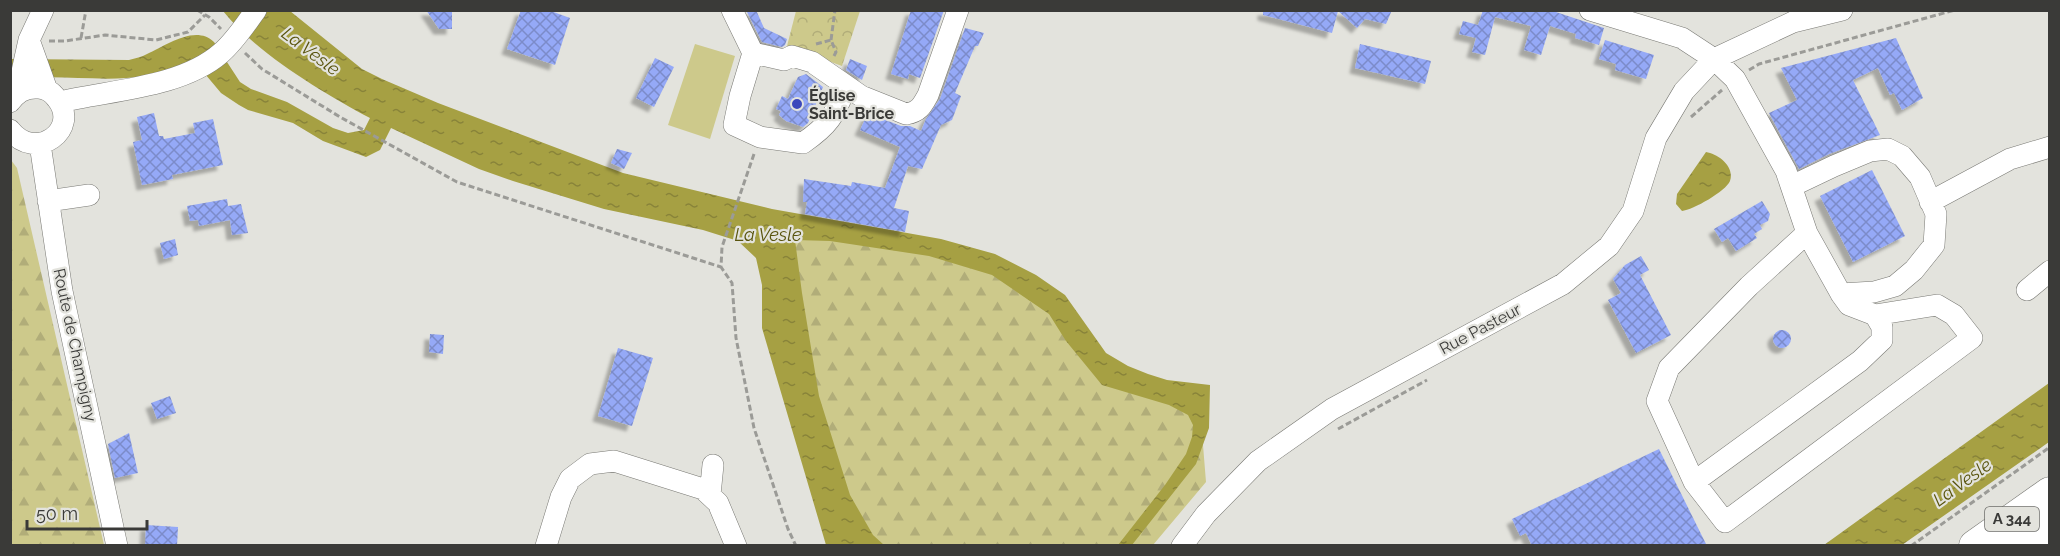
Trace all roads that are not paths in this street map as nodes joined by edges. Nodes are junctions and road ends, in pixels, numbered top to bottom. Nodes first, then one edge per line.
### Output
1 (43, 10) edge
2 (256, 10) edge
3 (732, 10) edge
4 (958, 10) edge
5 (1590, 10) edge
6 (1842, 10) edge
7 (29, 40) junction
8 (753, 53) junction
9 (1714, 59) junction
10 (50, 90) junction
11 (853, 91) junction
12 (15, 94) edge
13 (10, 130) edge
14 (40, 144) junction
15 (2049, 147) edge
16 (1792, 186) junction
17 (89, 195) dead end
18 (48, 201) junction
19 (1930, 202) junction
20 (1807, 233) junction
21 (2049, 271) edge
22 (2027, 290) dead end
23 (1841, 294) junction
24 (1875, 315) junction
25 (713, 465) dead end
26 (1694, 482) junction
27 (2049, 493) edge
28 (710, 495) junction
29 (2049, 525) edge
30 (117, 546) edge
31 (546, 546) edge
32 (736, 546) edge
33 (1182, 546) edge
34 (1975, 546) edge
35 (2021, 546) edge

1 - 7 street
2 - 10 street
3 - 8 street
4 - 11 street
5 - 9 street
6 - 9 street, Rue Pasteur
7 - 10 street
7 - 12 street
8 - 11 street
8 - 11 street
9 - 16 street
9 - 33 street, Rue Pasteur
10 - 12 street
10 - 14 street
13 - 14 street
14 - 18 street, Route de Champigny
15 - 19 street
16 - 19 street
16 - 20 street
17 - 18 street
18 - 30 street, Route de Champigny
19 - 23 street
20 - 23 street
20 - 26 street
21 - 22 street
23 - 24 street
24 - 26 street
24 - 26 street
25 - 28 street
27 - 34 highway, A 344
28 - 31 street
28 - 32 street
29 - 35 highway, A 344

